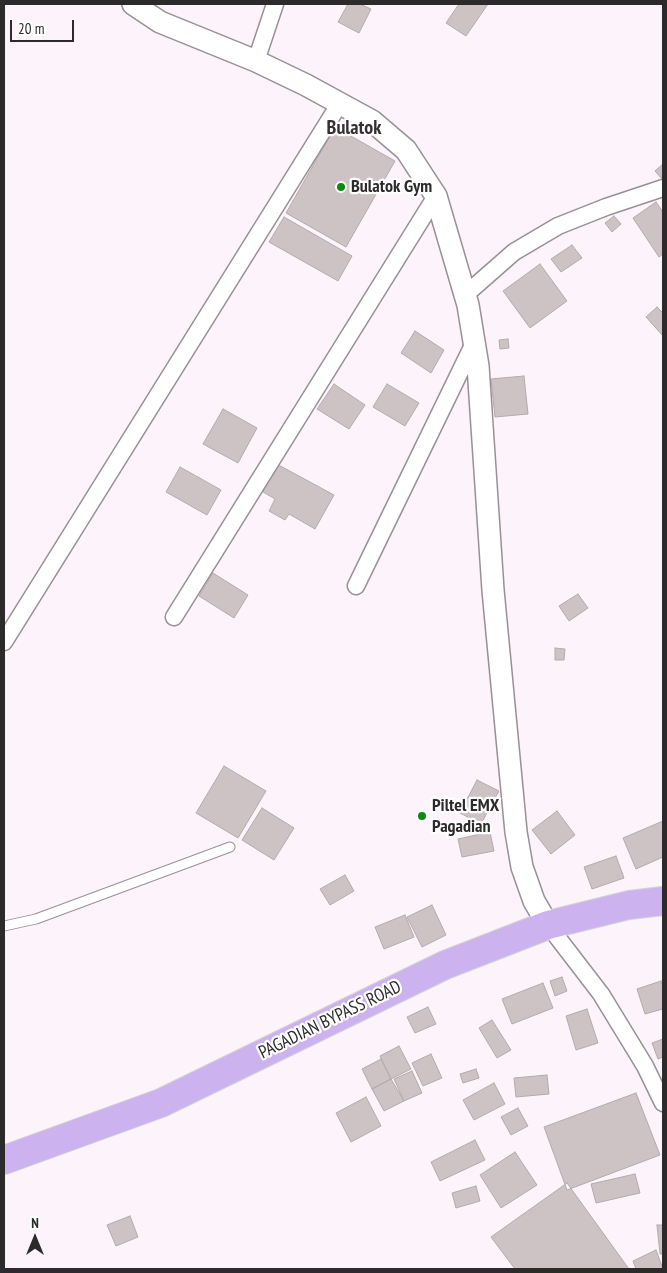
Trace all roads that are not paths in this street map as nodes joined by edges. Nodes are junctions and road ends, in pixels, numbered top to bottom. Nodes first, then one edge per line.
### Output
1 (133, 4) edge
2 (274, 4) edge
3 (256, 61) junction
4 (340, 103) junction
5 (663, 188) edge
6 (436, 196) junction
7 (465, 295) junction
8 (474, 342) junction
9 (356, 586) dead end
10 (174, 617) dead end
11 (4, 642) edge
12 (230, 847) dead end
13 (663, 901) edge
14 (548, 925) junction
15 (4, 926) edge
16 (663, 1104) edge
17 (4, 1160) edge

1 - 3 street
2 - 3 street
3 - 4 street
4 - 6 street
4 - 11 street
5 - 7 street
6 - 7 street
6 - 10 street
7 - 8 street
8 - 9 street
8 - 14 street
12 - 15 lane
13 - 14 highway, PAGADIAN BYPASS ROAD
14 - 16 street
14 - 17 highway, PAGADIAN BYPASS ROAD

